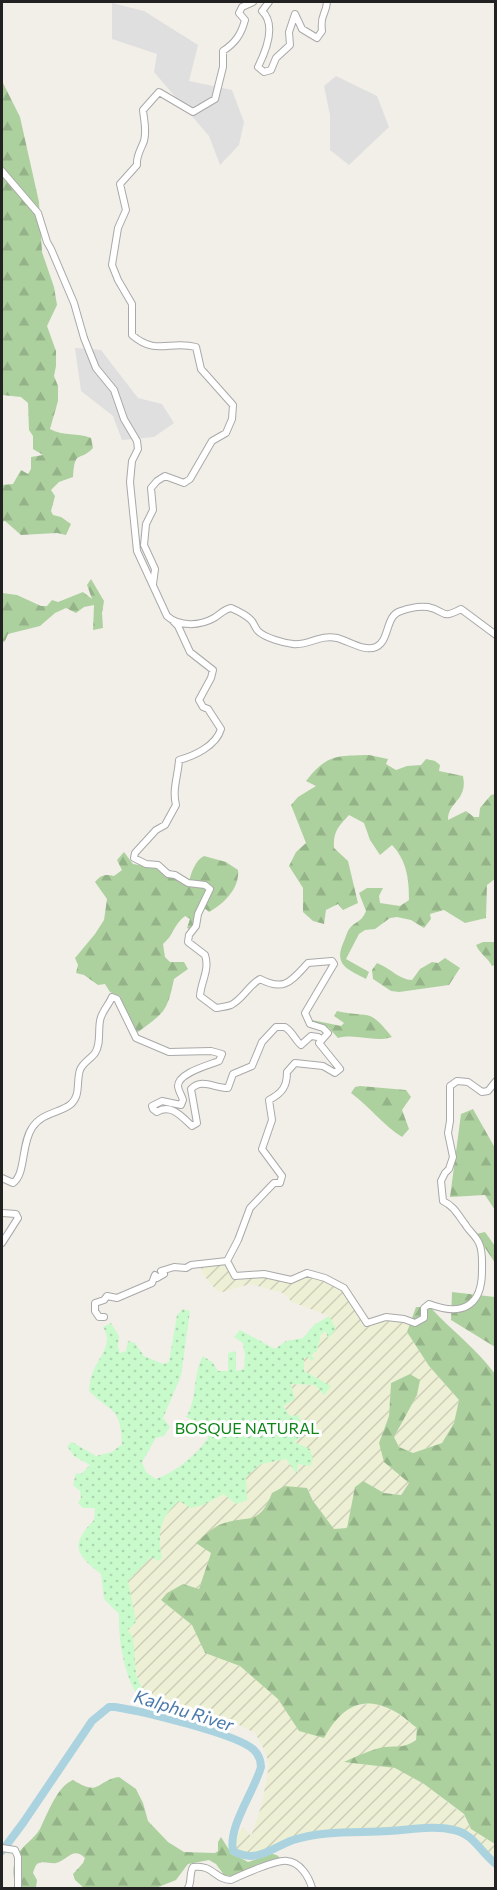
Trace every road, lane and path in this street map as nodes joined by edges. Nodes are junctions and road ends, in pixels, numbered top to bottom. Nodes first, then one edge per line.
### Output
1 (253, 2) edge
2 (269, 2) edge
3 (327, 2) edge
4 (2, 171) edge
5 (152, 585) junction
6 (173, 621) junction
7 (495, 635) edge
8 (322, 1040) junction
9 (495, 1081) edge
10 (2, 1178) edge
11 (2, 1213) edge
12 (2, 1243) edge
13 (227, 1261) junction
14 (104, 1317) dead end
15 (2, 1848) edge
16 (18, 1888) edge
17 (188, 1888) edge
18 (312, 1888) edge

1 - 5 street
2 - 3 street
4 - 5 street
5 - 6 street
6 - 7 street
6 - 8 street
8 - 10 street
8 - 13 street
9 - 13 street
11 - 12 street
13 - 14 street
15 - 16 street
17 - 18 street

